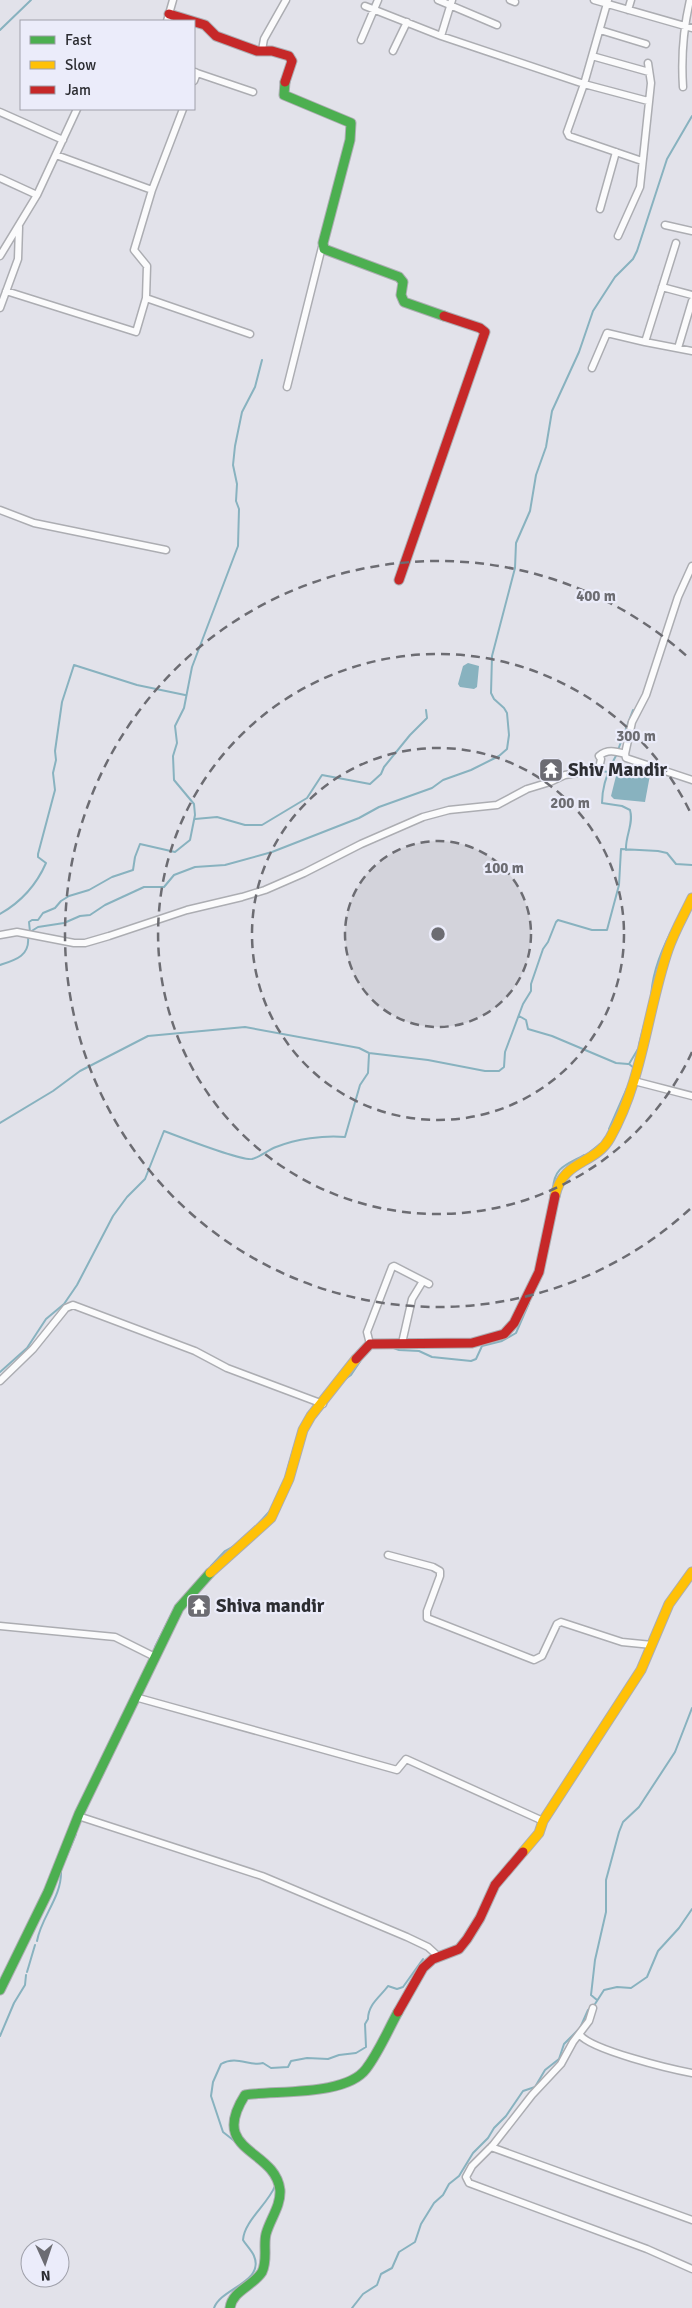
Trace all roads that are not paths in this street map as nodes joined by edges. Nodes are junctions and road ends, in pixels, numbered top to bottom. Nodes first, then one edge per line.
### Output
1 (173, 0) edge
2 (286, 0) edge
3 (378, 0) edge
4 (438, 0) edge
5 (594, 0) edge
6 (631, 0) edge
7 (690, 1) edge
8 (451, 2) edge
9 (607, 2) edge
10 (365, 6) dead end
11 (375, 8) junction
12 (628, 10) junction
13 (168, 18) edge
14 (407, 22) junction
15 (195, 23) edge
16 (497, 25) dead end
17 (684, 26) junction
18 (692, 28) edge
19 (600, 30) junction
20 (441, 36) junction
21 (361, 40) dead end
22 (646, 44) dead end
23 (262, 50) junction
24 (393, 51) dead end
25 (592, 56) junction
26 (648, 63) dead end
27 (196, 72) edge
28 (649, 72) junction
29 (584, 84) junction
30 (682, 87) dead end
31 (253, 92) dead end
32 (648, 101) junction
33 (76, 110) edge
34 (183, 110) edge
35 (0, 112) edge
36 (64, 140) junction
37 (616, 152) junction
38 (56, 155) junction
39 (642, 161) junction
40 (0, 178) edge
41 (152, 190) junction
42 (37, 194) junction
43 (600, 209) dead end
44 (666, 224) dead end
45 (19, 226) junction
46 (692, 230) edge
47 (618, 236) dead end
48 (676, 243) dead end
49 (322, 247) junction
50 (0, 254) edge
51 (662, 287) junction
52 (6, 291) junction
53 (692, 294) edge
54 (146, 298) junction
55 (692, 301) edge
56 (0, 308) edge
57 (250, 334) dead end
58 (645, 342) junction
59 (678, 348) junction
60 (692, 351) edge
61 (592, 368) dead end
62 (287, 387) dead end
63 (0, 510) edge
64 (166, 550) dead end
65 (692, 566) edge
66 (399, 580) dead end
67 (620, 752) junction
68 (692, 780) edge
69 (692, 898) edge
70 (0, 935) edge
71 (634, 1081) junction
72 (692, 1096) edge
73 (402, 1343) junction
74 (370, 1344) junction
75 (0, 1381) edge
76 (322, 1404) junction
77 (388, 1555) dead end
78 (692, 1572) edge
79 (0, 1626) edge
80 (652, 1645) junction
81 (155, 1657) junction
82 (135, 1697) junction
83 (78, 1816) junction
84 (543, 1821) junction
85 (439, 1957) junction
86 (0, 1990) edge
87 (593, 2008) dead end
88 (580, 2035) junction
89 (692, 2074) edge
90 (491, 2148) junction
91 (692, 2220) edge
92 (692, 2269) edge
93 (230, 2308) edge

1 - 13 street
2 - 23 street
3 - 11 street
4 - 8 street
5 - 9 street
6 - 12 street
7 - 17 street
8 - 16 street
8 - 20 street
9 - 12 street
9 - 19 street
10 - 11 street
11 - 14 street
11 - 21 street
12 - 17 street
14 - 20 street
14 - 24 street
15 - 23 street
17 - 18 street
17 - 30 street
19 - 22 street
19 - 25 street
20 - 29 street
23 - 49 street
25 - 28 street
25 - 29 street
26 - 28 street
27 - 31 street
28 - 32 street
29 - 32 street
29 - 37 street
32 - 39 street
33 - 36 street
34 - 41 street
35 - 36 street
36 - 38 street
37 - 39 street
37 - 43 street
38 - 41 street
38 - 42 street
39 - 47 street
40 - 42 street
41 - 54 street
42 - 45 street
44 - 46 street
45 - 50 street
45 - 52 street
48 - 51 street
49 - 62 street
49 - 66 street
51 - 53 street
51 - 58 street
52 - 54 street
52 - 56 street
54 - 57 street
55 - 59 street
58 - 59 street
58 - 61 street
59 - 60 street
63 - 64 street
65 - 67 street
67 - 68 street
67 - 70 street
69 - 71 street
71 - 72 street
71 - 73 street
73 - 74 street
73 - 74 street
74 - 76 street
75 - 76 street
76 - 81 street
77 - 80 street
78 - 80 street
79 - 81 street
80 - 84 street
81 - 82 street
82 - 83 street
82 - 84 street
83 - 85 street
83 - 86 street
84 - 85 street
85 - 93 street
87 - 88 street
88 - 89 street
88 - 90 street
90 - 91 street
90 - 92 street

